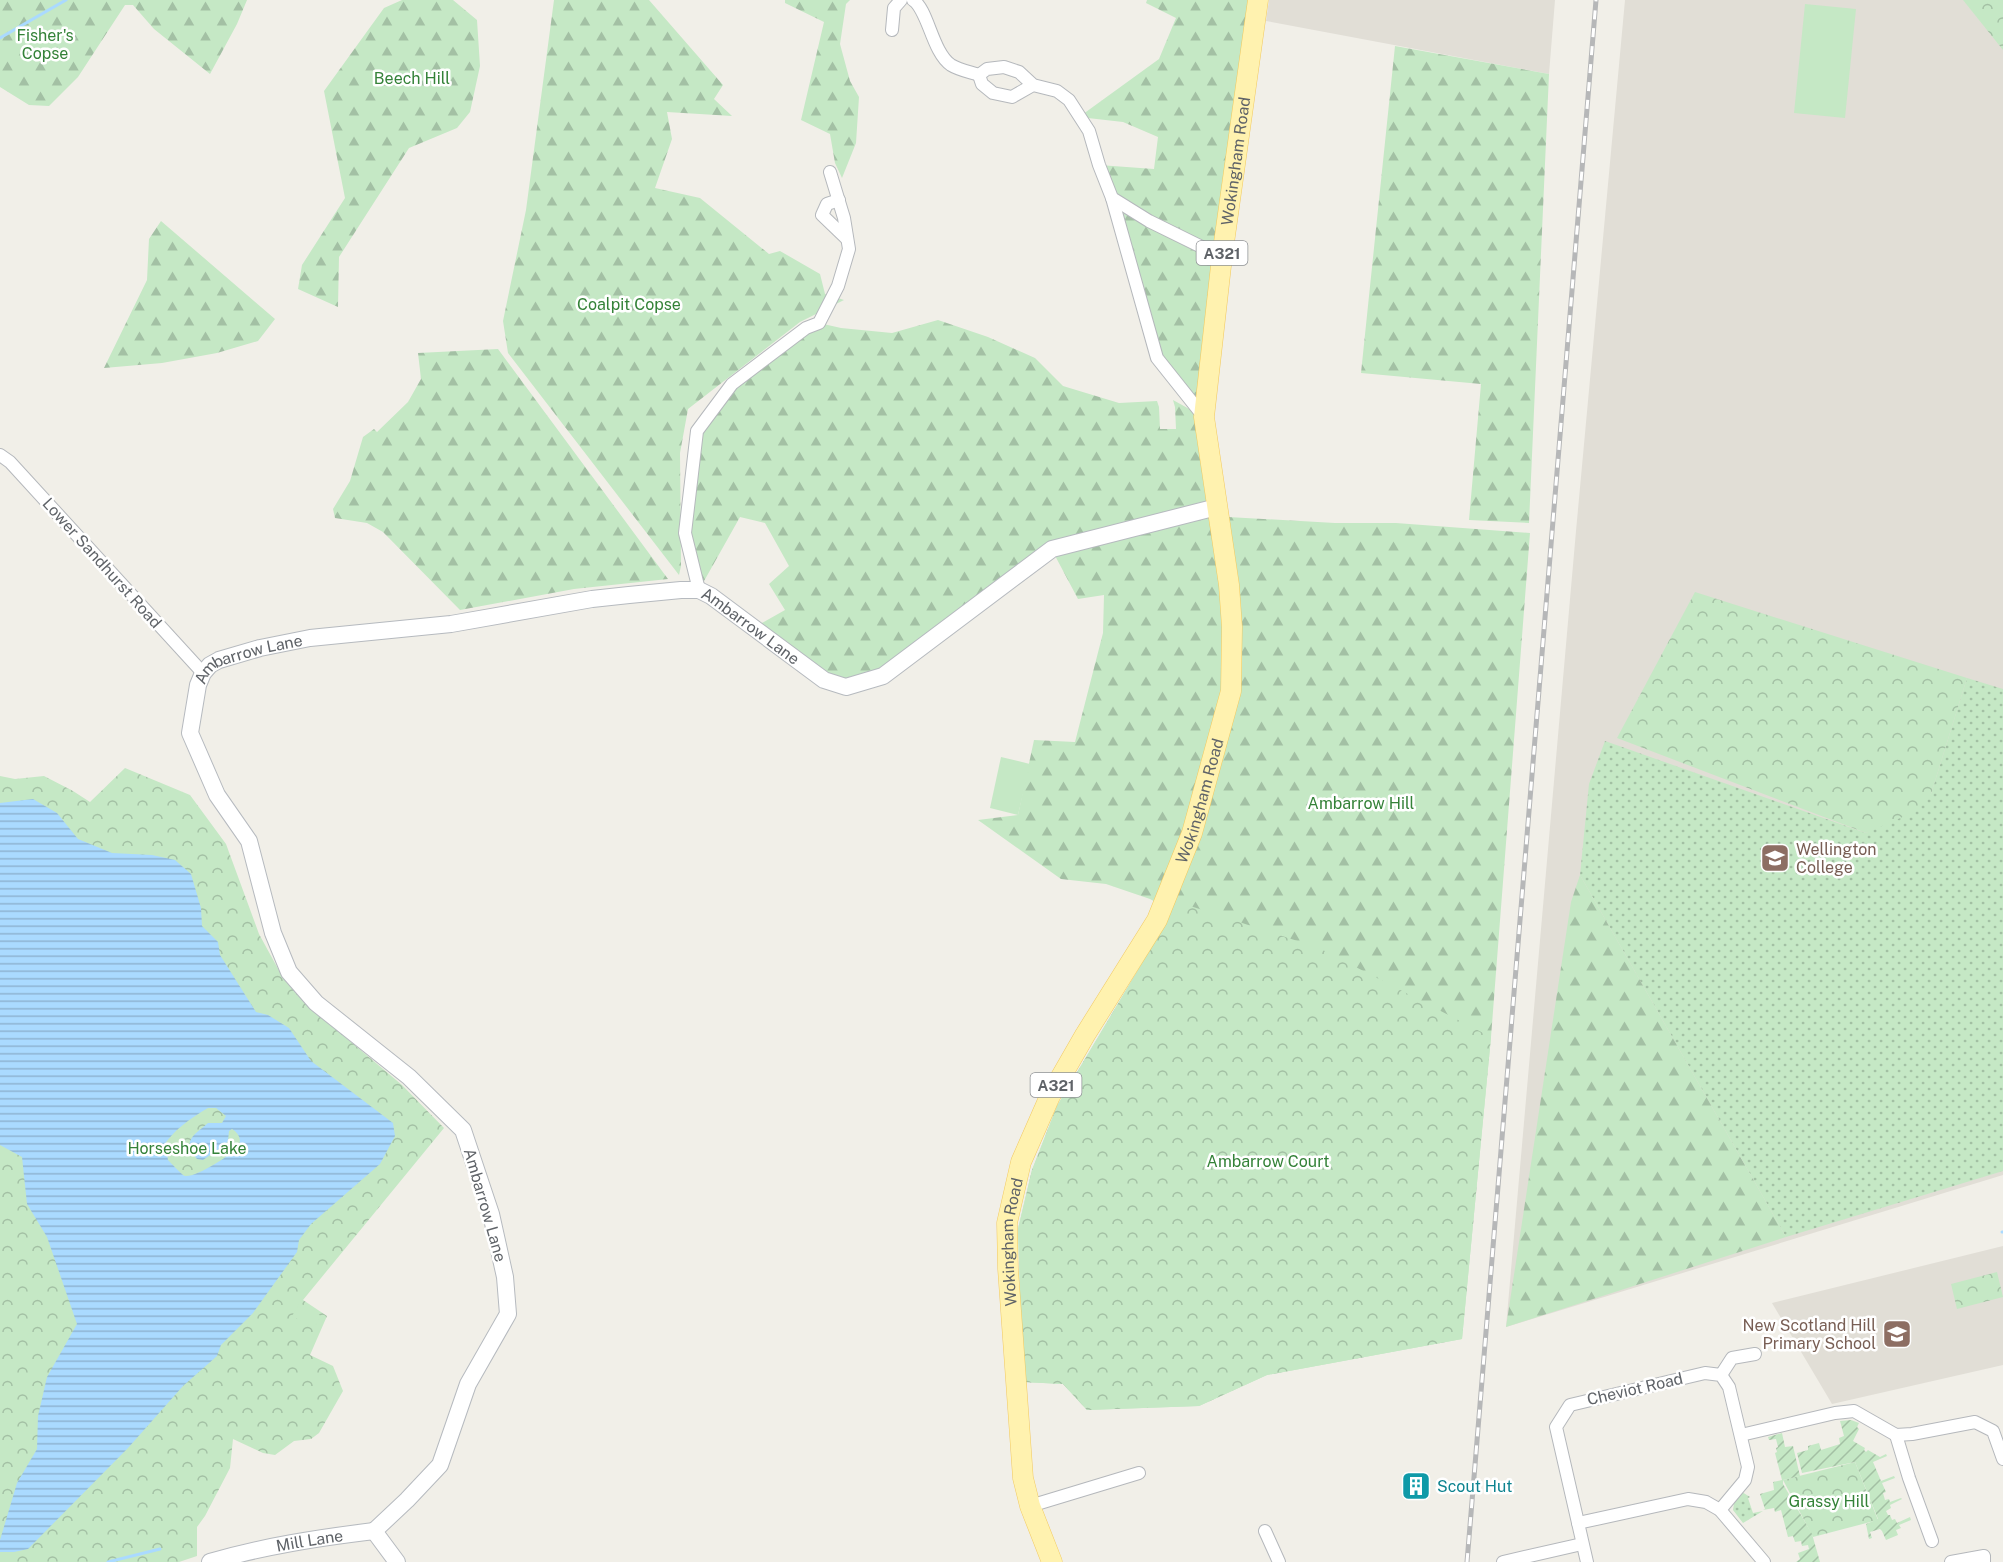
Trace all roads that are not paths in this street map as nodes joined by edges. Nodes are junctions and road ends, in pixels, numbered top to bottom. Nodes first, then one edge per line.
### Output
1 (901, 0) edge
2 (913, 0) edge
3 (1258, 0) edge
4 (892, 30) dead end
5 (979, 75) junction
6 (1033, 85) junction
7 (830, 172) dead end
8 (1112, 198) junction
9 (838, 200) junction
10 (847, 239) junction
11 (1222, 257) junction
12 (1204, 417) junction
13 (0, 455) edge
14 (1217, 507) junction
15 (699, 590) junction
16 (203, 673) junction
17 (1755, 1354) dead end
18 (1720, 1375) junction
19 (1741, 1435) junction
20 (1896, 1435) junction
21 (2003, 1459) edge
22 (1139, 1473) dead end
23 (1030, 1506) junction
24 (1720, 1510) junction
25 (1578, 1523) junction
26 (374, 1531) junction
27 (1265, 1531) dead end
28 (1932, 1541) dead end
29 (1582, 1544) junction
30 (1984, 1559) edge
31 (210, 1562) edge
32 (397, 1562) edge
33 (1052, 1562) edge
34 (1279, 1562) edge
35 (1503, 1562) edge
36 (1587, 1562) edge
37 (1764, 1562) edge
38 (1951, 1562) edge

1 - 4 street
2 - 5 street
3 - 11 main road, Wokingham Road / A321
5 - 6 street
5 - 6 street
6 - 8 street
7 - 9 street
8 - 11 street
8 - 12 street
9 - 10 street
9 - 10 street
10 - 15 street
11 - 12 main road, Wokingham Road / A321
12 - 14 main road, Wokingham Road / A321
13 - 16 street, Lower Sandhurst Road
14 - 15 street, Ambarrow Lane
14 - 23 main road, Wokingham Road / A321
15 - 16 street, Ambarrow Lane
16 - 26 street, Ambarrow Lane
17 - 18 street
18 - 19 street
18 - 25 street, Cheviot Road
19 - 20 street
19 - 24 street
20 - 21 street
20 - 28 street
22 - 23 street
23 - 33 main road, Wokingham Road / A321
24 - 25 street
24 - 37 street
25 - 29 street, Cheviot Road
26 - 31 street, Mill Lane
26 - 32 street
27 - 34 street
29 - 35 street
29 - 36 street, Cheviot Road
30 - 38 street

